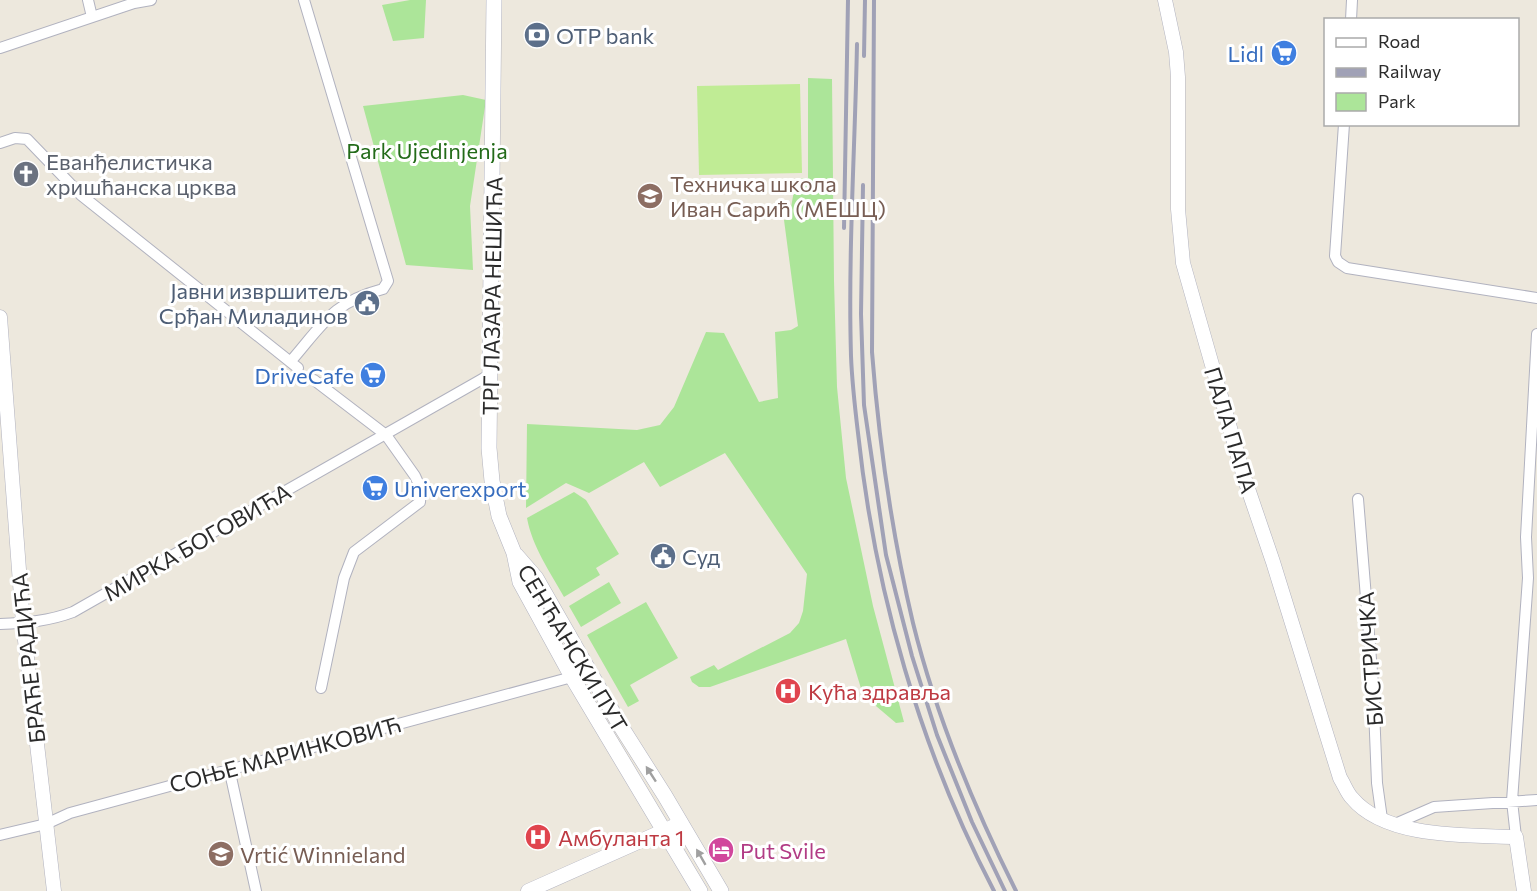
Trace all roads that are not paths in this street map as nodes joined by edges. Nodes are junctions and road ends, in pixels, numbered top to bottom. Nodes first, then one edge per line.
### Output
1 (88, 0) edge
2 (151, 0) edge
3 (304, 0) edge
4 (495, 0) edge
5 (1165, 0) edge
6 (1352, 0) edge
7 (92, 17) junction
8 (1351, 18) edge
9 (0, 48) edge
10 (1344, 126) edge
11 (0, 143) edge
12 (1537, 298) edge
13 (0, 317) edge
14 (1537, 334) edge
15 (491, 374) junction
16 (314, 380) dead end
17 (386, 435) junction
18 (1358, 499) dead end
19 (514, 553) junction
20 (23, 623) junction
21 (0, 624) edge
22 (572, 677) junction
23 (321, 688) dead end
24 (230, 768) junction
25 (1512, 801) junction
26 (1537, 801) edge
27 (1388, 821) junction
28 (681, 823) junction
29 (46, 824) junction
30 (663, 830) junction
31 (0, 835) edge
32 (1516, 837) junction
33 (556, 886) edge
34 (54, 891) edge
35 (256, 891) edge
36 (528, 891) edge
37 (700, 891) edge
38 (721, 891) edge
39 (1524, 891) edge

1 - 7 street
2 - 7 street
3 - 11 street
4 - 15 main road, ТРГ ЛАЗАРА НЕШИЋА
5 - 27 street, ПАЛА ПАПА
6 - 8 street
7 - 9 street
10 - 12 street
13 - 20 street, БРАЋЕ РАДИЋА
14 - 25 street
15 - 17 street, МИРКА БОГОВИЋА
15 - 19 main road, ТРГ ЛАЗАРА НЕШИЋА
16 - 17 street
17 - 20 street, МИРКА БОГОВИЋА
17 - 23 street
18 - 27 street, БИСТРИЧКА
19 - 22 main road, СЕНЋАНСКИ ПУТ
28 -> 19 main road, СЕНЋАНСКИ ПУТ
20 - 21 street, МИРКА БОГОВИЋА
20 - 29 street, БРАЋЕ РАДИЋА
22 - 24 street, СОЊЕ МАРИНКОВИЋ
22 - 30 main road, СЕНЋАНСКИ ПУТ
24 - 29 street, СОЊЕ МАРИНКОВИЋ
24 - 35 street
25 - 26 street
25 - 27 street
25 - 32 street
27 - 32 street, ПАЛА ПАПА
28 - 30 street
38 -> 28 main road, СЕНЋАНСКИ ПУТ
29 - 31 street, СОЊЕ МАРИНКОВИЋ
29 - 34 street, БРАЋЕ РАДИЋА
30 - 33 street
30 - 37 main road, СЕНЋАНСКИ ПУТ
32 - 39 street
33 - 36 street

